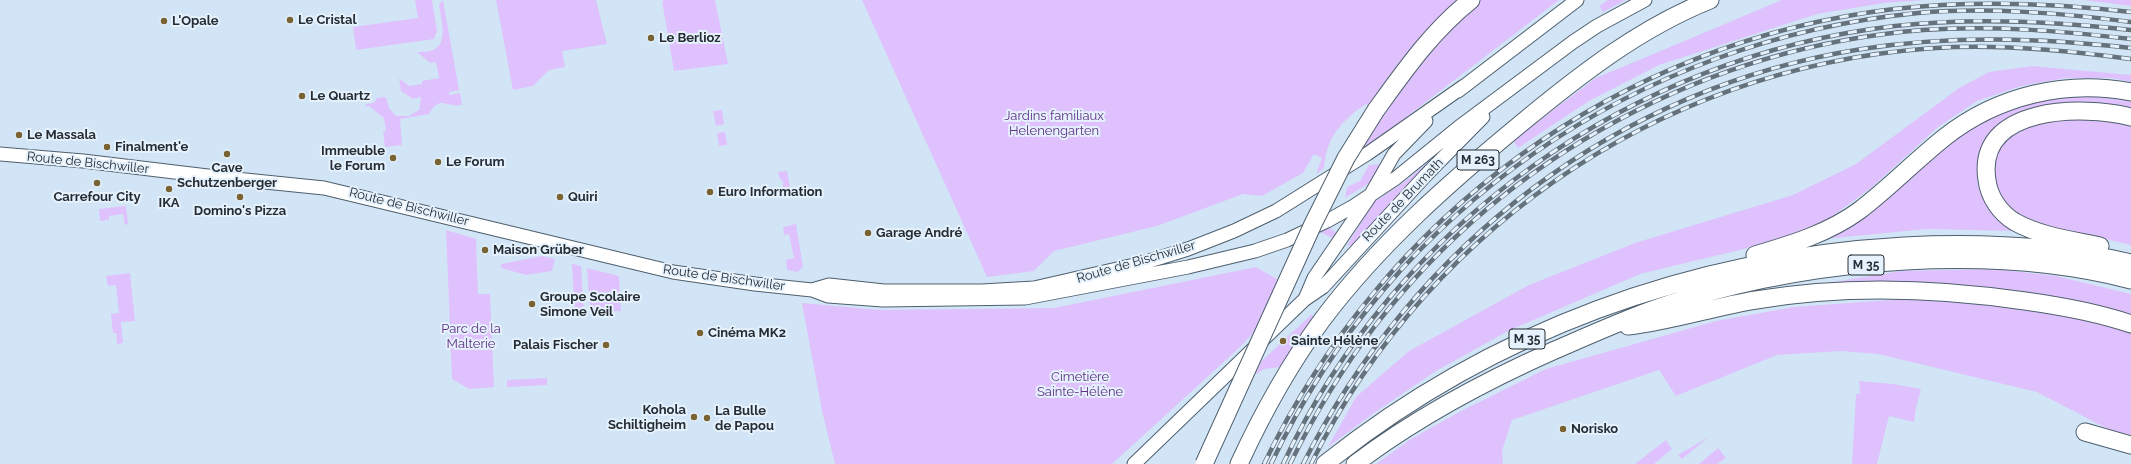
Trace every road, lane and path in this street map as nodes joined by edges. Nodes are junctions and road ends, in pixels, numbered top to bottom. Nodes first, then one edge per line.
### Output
1 (1471, 0) edge
2 (1484, 0) edge
3 (1577, 0) edge
4 (1645, 0) edge
5 (1710, 0) edge
6 (1519, 82) junction
7 (1464, 86) junction
8 (2131, 92) edge
9 (1388, 93) junction
10 (2131, 117) edge
11 (0, 154) edge
12 (1370, 196) junction
13 (1327, 221) junction
14 (1343, 236) junction
15 (2127, 262) edge
16 (2131, 280) edge
17 (1666, 286) junction
18 (812, 290) junction
19 (1304, 300) junction
20 (2131, 324) edge
21 (1608, 328) junction
22 (2085, 432) dead end
23 (2131, 445) edge
24 (1134, 464) edge
25 (1204, 464) edge
26 (1239, 464) edge
27 (1325, 464) edge
28 (1355, 464) edge

1 - 9 highway
2 - 9 highway
3 - 7 main road, Route de Brumath / M 263
4 - 6 main road, Route de Brumath / M 263
5 - 26 highway, M 263
6 - 12 main road, Route de Brumath / M 263
6 - 19 main road, Route de Brumath / M 263
7 - 12 main road, Route de Brumath / M 263
7 - 18 main road, Route de Bischwiller
8 - 17 highway
9 - 25 highway, bridge
10 - 15 highway
11 - 18 main road, Route de Bischwiller
12 - 13 main road, Route de Bischwiller
12 - 14 main road, Route de Brumath / M 263
13 - 14 main road
13 - 18 main road, Route de Bischwiller
14 - 19 main road, Route de Brumath / M 263
15 - 17 highway, M 35
16 - 21 highway, M 35
17 - 27 highway, M 35
19 - 24 main road, Route de Brumath / M 263
20 - 21 highway
21 - 28 highway, M 35
22 - 23 highway

